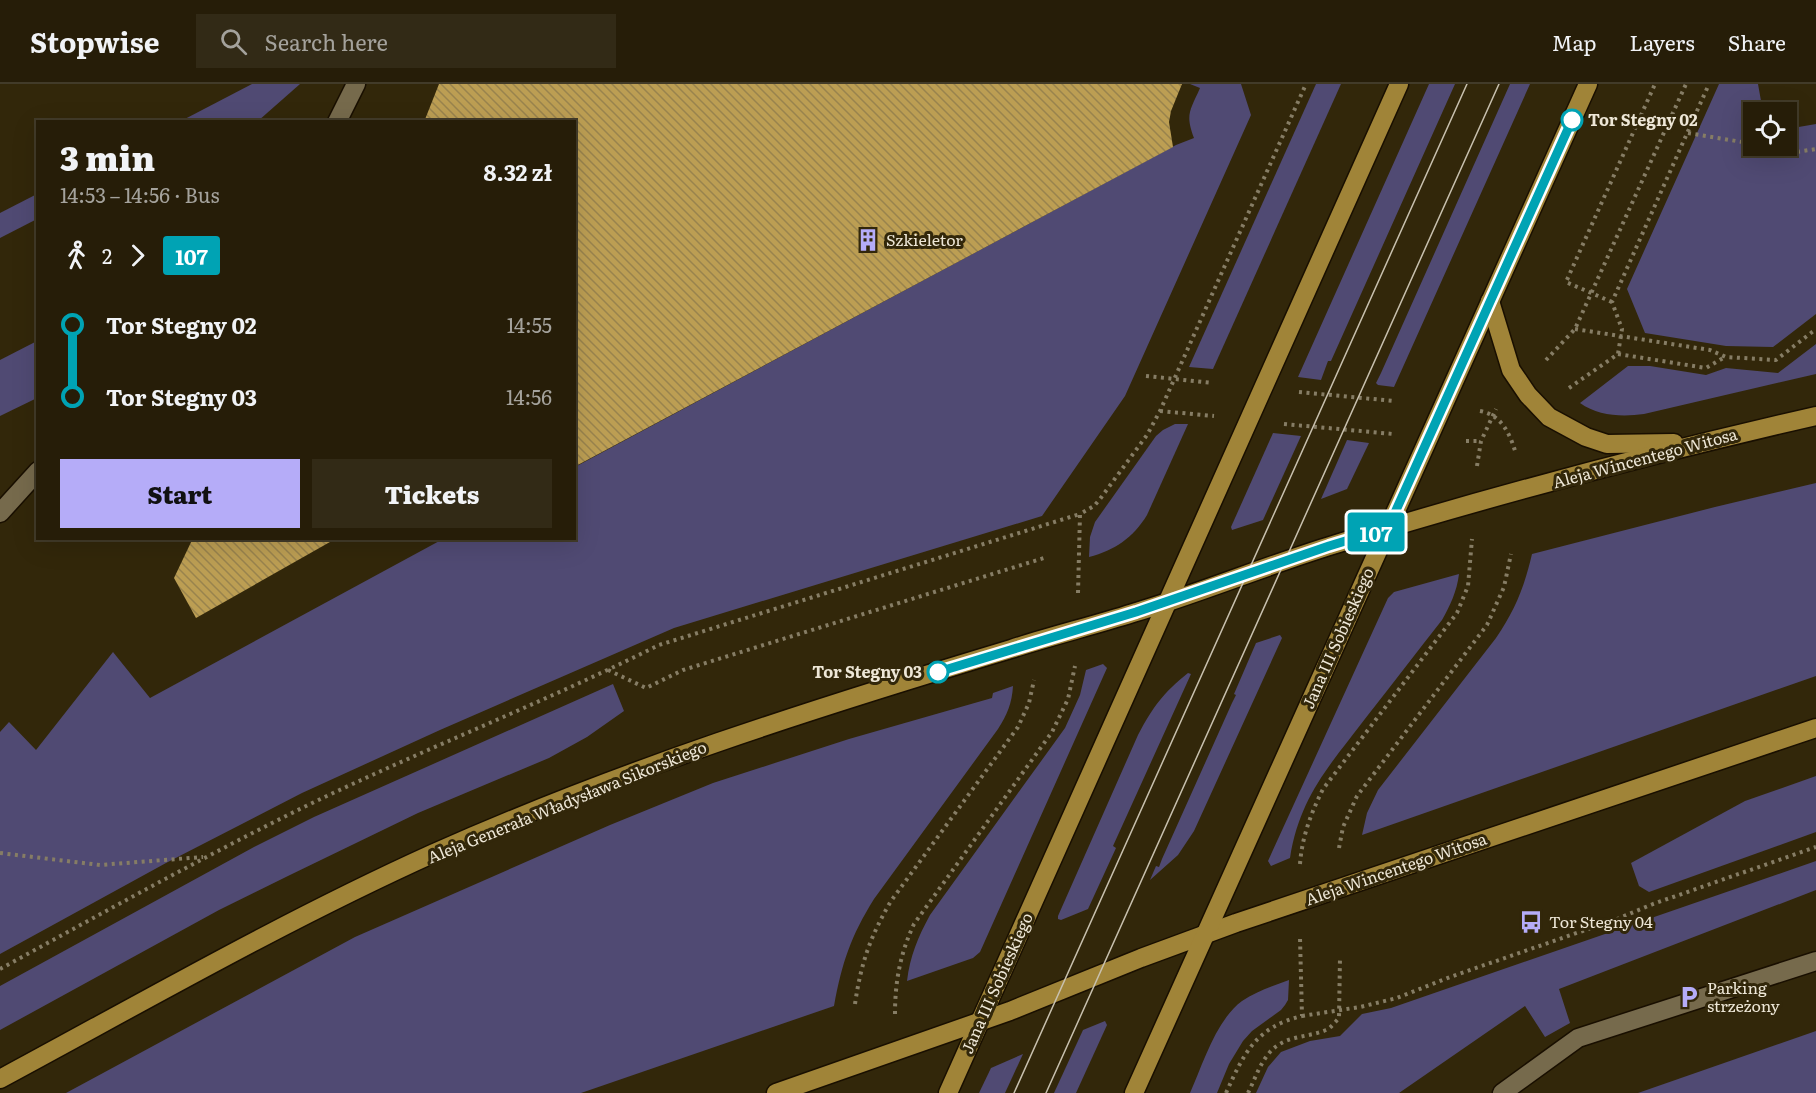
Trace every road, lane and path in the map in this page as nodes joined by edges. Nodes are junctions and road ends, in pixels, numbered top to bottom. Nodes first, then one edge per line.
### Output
1 (357, 84) edge
2 (1306, 84) edge
3 (1399, 84) edge
4 (1588, 84) edge
5 (1655, 84) edge
6 (1686, 84) edge
7 (1709, 84) edge
8 (338, 120) edge
9 (1688, 133) junction
10 (1743, 142) edge
11 (1816, 149) edge
12 (1797, 152) edge
13 (1592, 294) junction
14 (1490, 301) junction
15 (1612, 302) junction
16 (1575, 329) junction
17 (1816, 329) edge
18 (1621, 336) junction
19 (1618, 354) junction
20 (1726, 357) junction
21 (1542, 363) dead end
22 (1146, 376) dead end
23 (1174, 380) junction
24 (1213, 383) dead end
25 (1567, 390) dead end
26 (1297, 392) dead end
27 (1394, 401) dead end
28 (1497, 406) dead end
29 (1160, 411) junction
30 (1199, 414) dead end
31 (1816, 416) edge
32 (1492, 417) junction
33 (1283, 424) dead end
34 (1379, 433) dead end
35 (1700, 443) junction
36 (1516, 454) dead end
37 (1477, 464) dead end
38 (36, 473) edge
39 (0, 513) edge
40 (1080, 514) junction
41 (1388, 528) junction
42 (1511, 554) dead end
43 (1044, 558) dead end
44 (1079, 565) dead end
45 (1471, 566) dead end
46 (1166, 602) junction
47 (1075, 668) dead end
48 (608, 670) junction
49 (1034, 680) dead end
50 (1816, 728) edge
51 (1816, 847) edge
52 (1340, 848) dead end
53 (0, 853) edge
54 (206, 856) junction
55 (1300, 861) dead end
56 (1204, 935) junction
57 (1340, 958) dead end
58 (1816, 961) edge
59 (0, 969) edge
60 (1301, 971) dead end
61 (895, 990) dead end
62 (855, 1004) dead end
63 (1340, 1010) junction
64 (1302, 1016) junction
65 (980, 1022) junction
66 (0, 1079) edge
67 (776, 1093) edge
68 (948, 1093) edge
69 (1134, 1093) edge
70 (1226, 1093) edge
71 (1248, 1093) edge
72 (1502, 1093) edge

1 - 8 street
2 - 23 path
3 - 46 main road, Jana III Sobieskiego
4 - 14 main road, Jana III Sobieskiego
5 - 13 path
6 - 13 path
7 - 9 path
9 - 10 path
9 - 15 path
11 - 12 path
13 - 15 path
13 - 16 path
14 - 35 main road
14 - 41 main road, Jana III Sobieskiego
15 - 18 path
16 - 18 path
16 - 21 path
17 - 20 path
18 - 19 path
18 - 20 path
19 - 20 path
19 - 25 path
22 - 23 path
23 - 24 path
23 - 29 path
26 - 27 path
28 - 32 path
29 - 30 path
29 - 40 path
31 - 35 main road, Aleja Wincentego Witosa
32 - 36 path
32 - 37 path
33 - 34 path
35 - 41 main road, Aleja Wincentego Witosa
38 - 39 street
40 - 44 path
40 - 48 path
41 - 46 main road, Aleja Wincentego Witosa
41 - 56 main road, Jana III Sobieskiego
42 - 52 path
43 - 48 path
45 - 55 path
46 - 65 main road, Jana III Sobieskiego
46 - 66 main road, Aleja Generała Władysława Sikorskiego
47 - 61 path
48 - 54 path
49 - 62 path
50 - 56 main road, Aleja Wincentego Witosa
51 - 63 path
53 - 54 path
54 - 59 path
56 - 65 main road, Aleja Wincentego Witosa
56 - 69 main road, Jana III Sobieskiego
57 - 63 path
58 - 72 street
60 - 64 path
63 - 64 path
63 - 71 path
64 - 70 path
65 - 67 main road
65 - 68 main road, Jana III Sobieskiego

